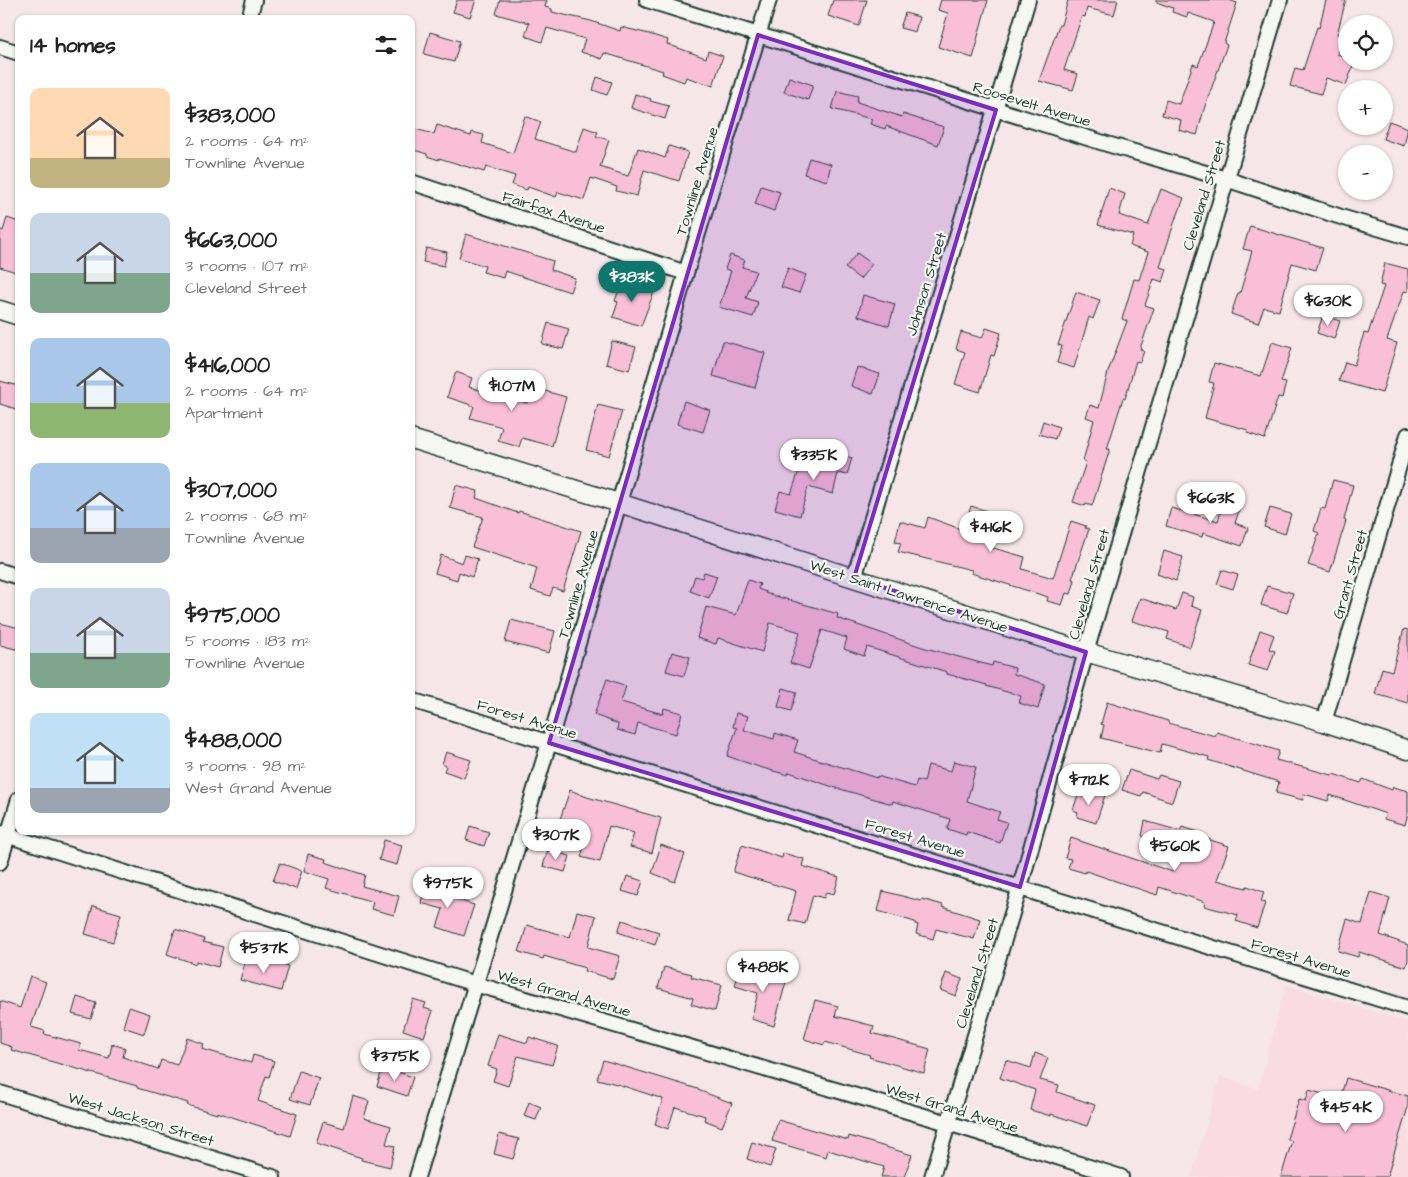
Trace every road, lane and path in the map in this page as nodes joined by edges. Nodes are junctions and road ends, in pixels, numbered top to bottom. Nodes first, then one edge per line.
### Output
1 (254, 0) edge
2 (647, 0) edge
3 (769, 0) edge
4 (1028, 0) edge
5 (1280, 0) edge
6 (249, 15) edge
7 (758, 36) junction
8 (0, 46) edge
9 (15, 52) edge
10 (996, 110) junction
11 (1226, 179) junction
12 (415, 183) edge
13 (1408, 237) edge
14 (686, 273) junction
15 (0, 310) edge
16 (15, 315) edge
17 (1408, 435) edge
18 (415, 440) edge
19 (619, 503) junction
20 (0, 571) edge
21 (15, 576) edge
22 (854, 578) junction
23 (1086, 652) junction
24 (415, 701) edge
25 (1324, 722) junction
26 (548, 743) junction
27 (1408, 750) edge
28 (15, 809) edge
29 (4, 835) edge
30 (0, 862) edge
31 (1020, 887) junction
32 (475, 984) junction
33 (1408, 1008) edge
34 (0, 1092) edge
35 (948, 1123) junction
36 (273, 1177) edge
37 (417, 1177) edge
38 (932, 1177) edge
39 (1121, 1177) edge

1 - 6 street
2 - 7 street, Roosevelt Avenue
3 - 7 street, Townline Avenue
4 - 10 street, Johnson Street
5 - 11 street, Cleveland Street
7 - 10 street, Roosevelt Avenue
7 - 14 street, Townline Avenue
8 - 9 street
10 - 11 street, Roosevelt Avenue
10 - 22 street, Johnson Street
11 - 13 street, Roosevelt Avenue
11 - 23 street, Cleveland Street
12 - 14 street, Fairfax Avenue
14 - 19 street, Townline Avenue
15 - 16 street
17 - 25 street, Grant Street
18 - 19 street, West Saint Lawrence Avenue
19 - 22 street, West Saint Lawrence Avenue
19 - 26 street, Townline Avenue
20 - 21 street
22 - 23 street, West Saint Lawrence Avenue
23 - 25 street, West Saint Lawrence Avenue
23 - 31 street, Cleveland Street
24 - 26 street, Forest Avenue
25 - 27 street, West Saint Lawrence Avenue
26 - 31 street, Forest Avenue
26 - 32 street, Townline Avenue
28 - 29 street
29 - 30 street
29 - 32 street, West Grand Avenue
31 - 33 street, Forest Avenue
31 - 35 street, Cleveland Street
32 - 35 street, West Grand Avenue
32 - 37 street, Townline Avenue
34 - 36 street, West Jackson Street
35 - 38 street, Cleveland Street
35 - 39 street, West Grand Avenue

